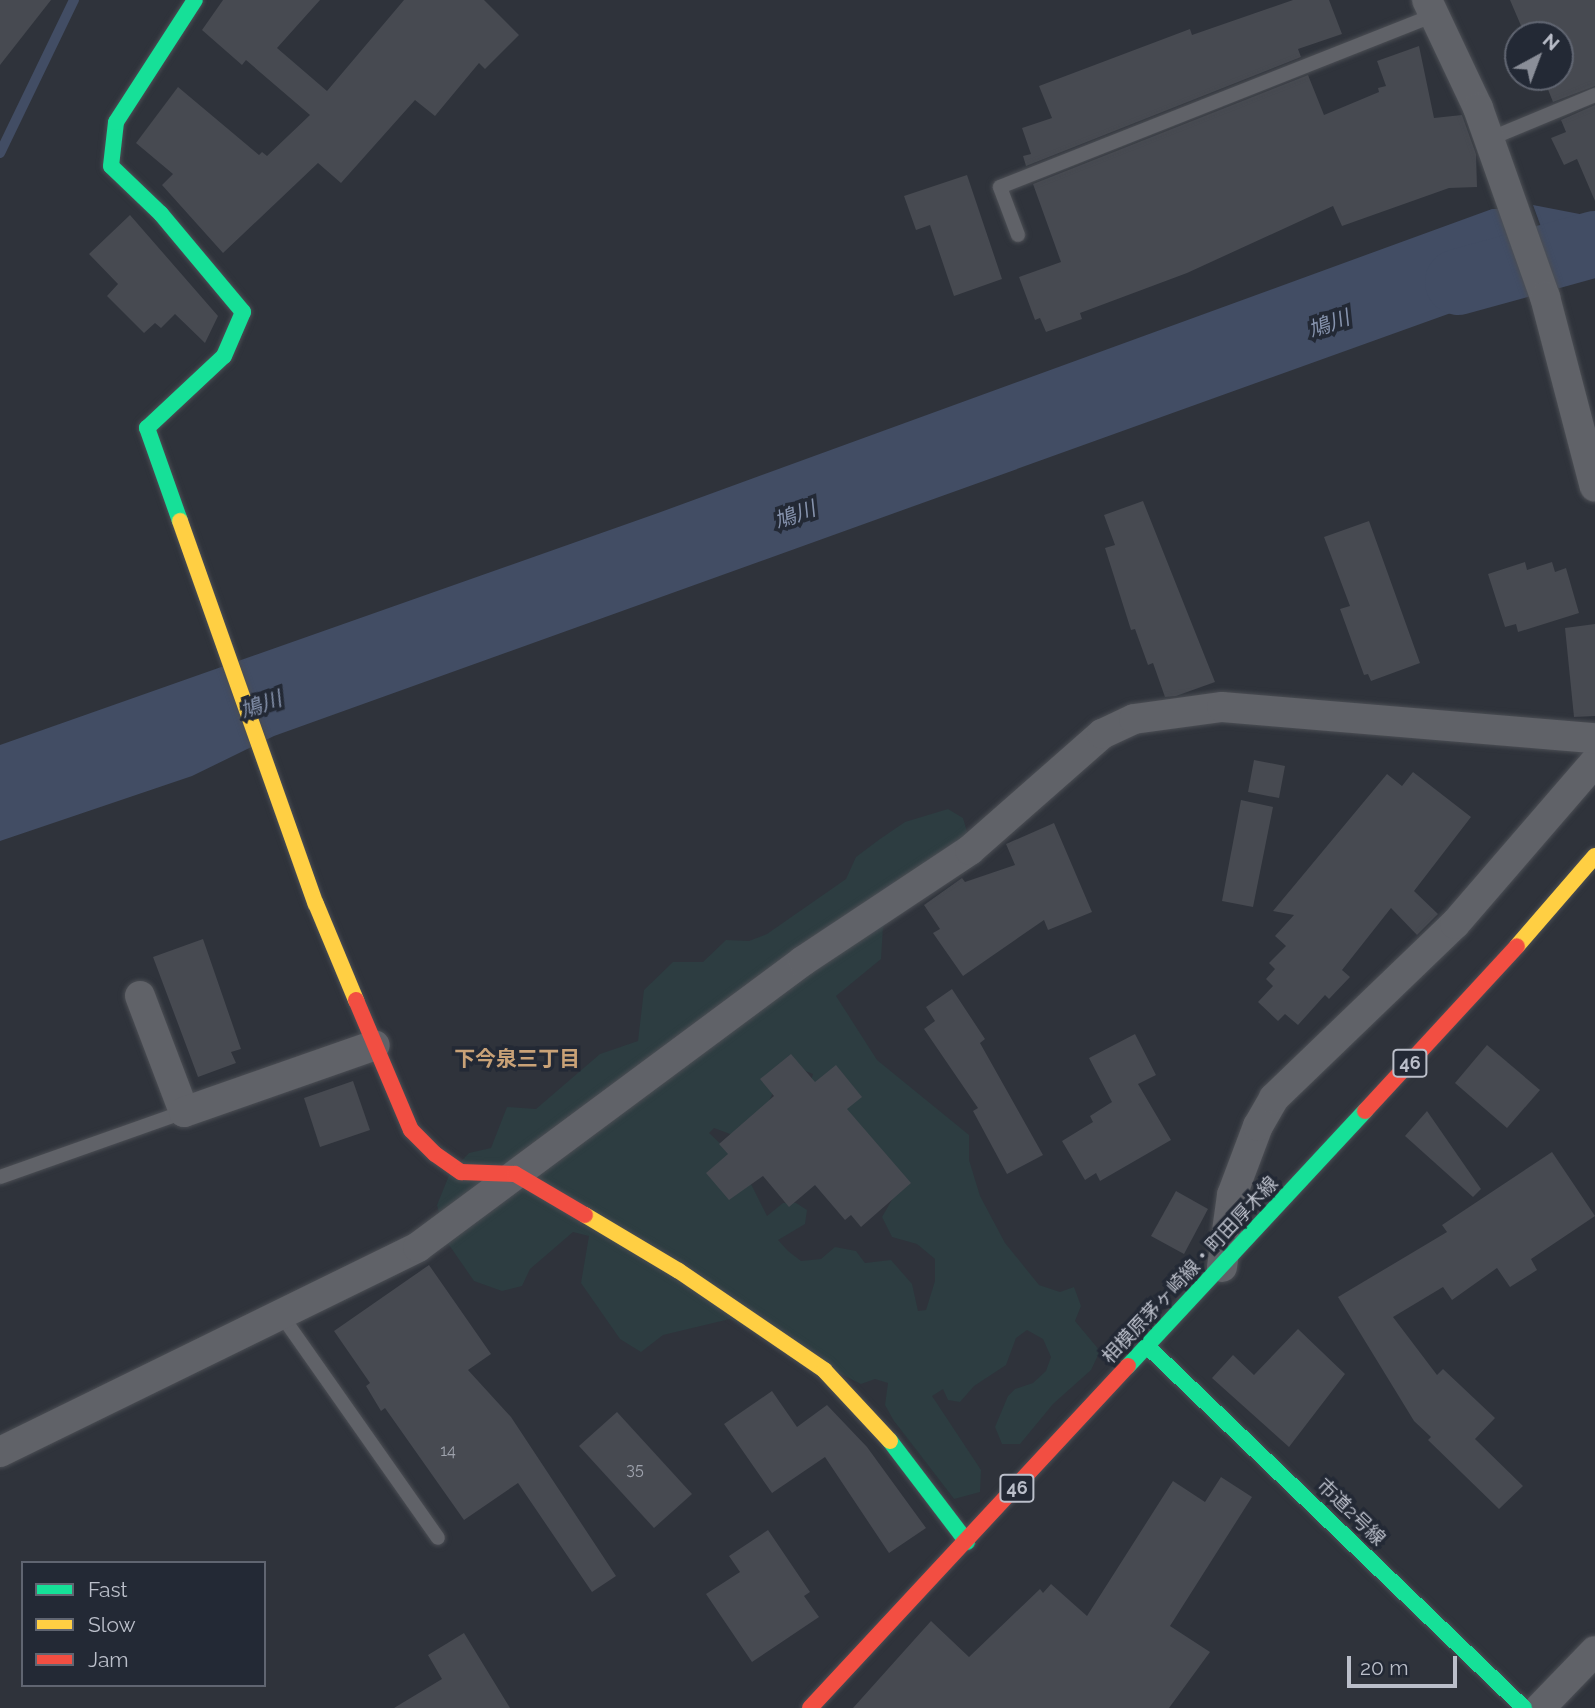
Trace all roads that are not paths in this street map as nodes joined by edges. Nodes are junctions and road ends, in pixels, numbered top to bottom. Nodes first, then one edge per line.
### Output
1 (195, 0) edge
2 (1431, 8) edge
3 (1595, 95) edge
4 (1489, 139) junction
5 (1018, 235) dead end
6 (1595, 486) edge
7 (1595, 738) edge
8 (1595, 762) edge
9 (1595, 856) edge
10 (140, 996) dead end
11 (375, 1045) junction
12 (184, 1112) junction
13 (515, 1174) junction
14 (0, 1177) edge
15 (1222, 1267) junction
16 (282, 1316) junction
17 (1148, 1347) junction
18 (0, 1452) edge
19 (438, 1538) dead end
20 (968, 1542) junction
21 (1595, 1651) edge
22 (810, 1708) edge
23 (1524, 1708) edge
24 (1540, 1708) edge

1 - 11 street
2 - 4 street
2 - 5 lane
3 - 4 lane
4 - 6 street
7 - 13 street
8 - 15 street
9 - 15 street, 相模原茅ヶ崎線・町田厚木線 / 46
10 - 12 street
11 - 12 street
11 - 13 street
12 - 14 lane
13 - 16 street
13 - 20 street
15 - 17 street, 相模原茅ヶ崎線・町田厚木線 / 46
16 - 18 street
16 - 19 lane
17 - 20 street, 相模原茅ヶ崎線・町田厚木線 / 46
17 - 23 street, 市道2号線
20 - 22 street, 相模原茅ヶ崎線・町田厚木線 / 46
21 - 24 street

